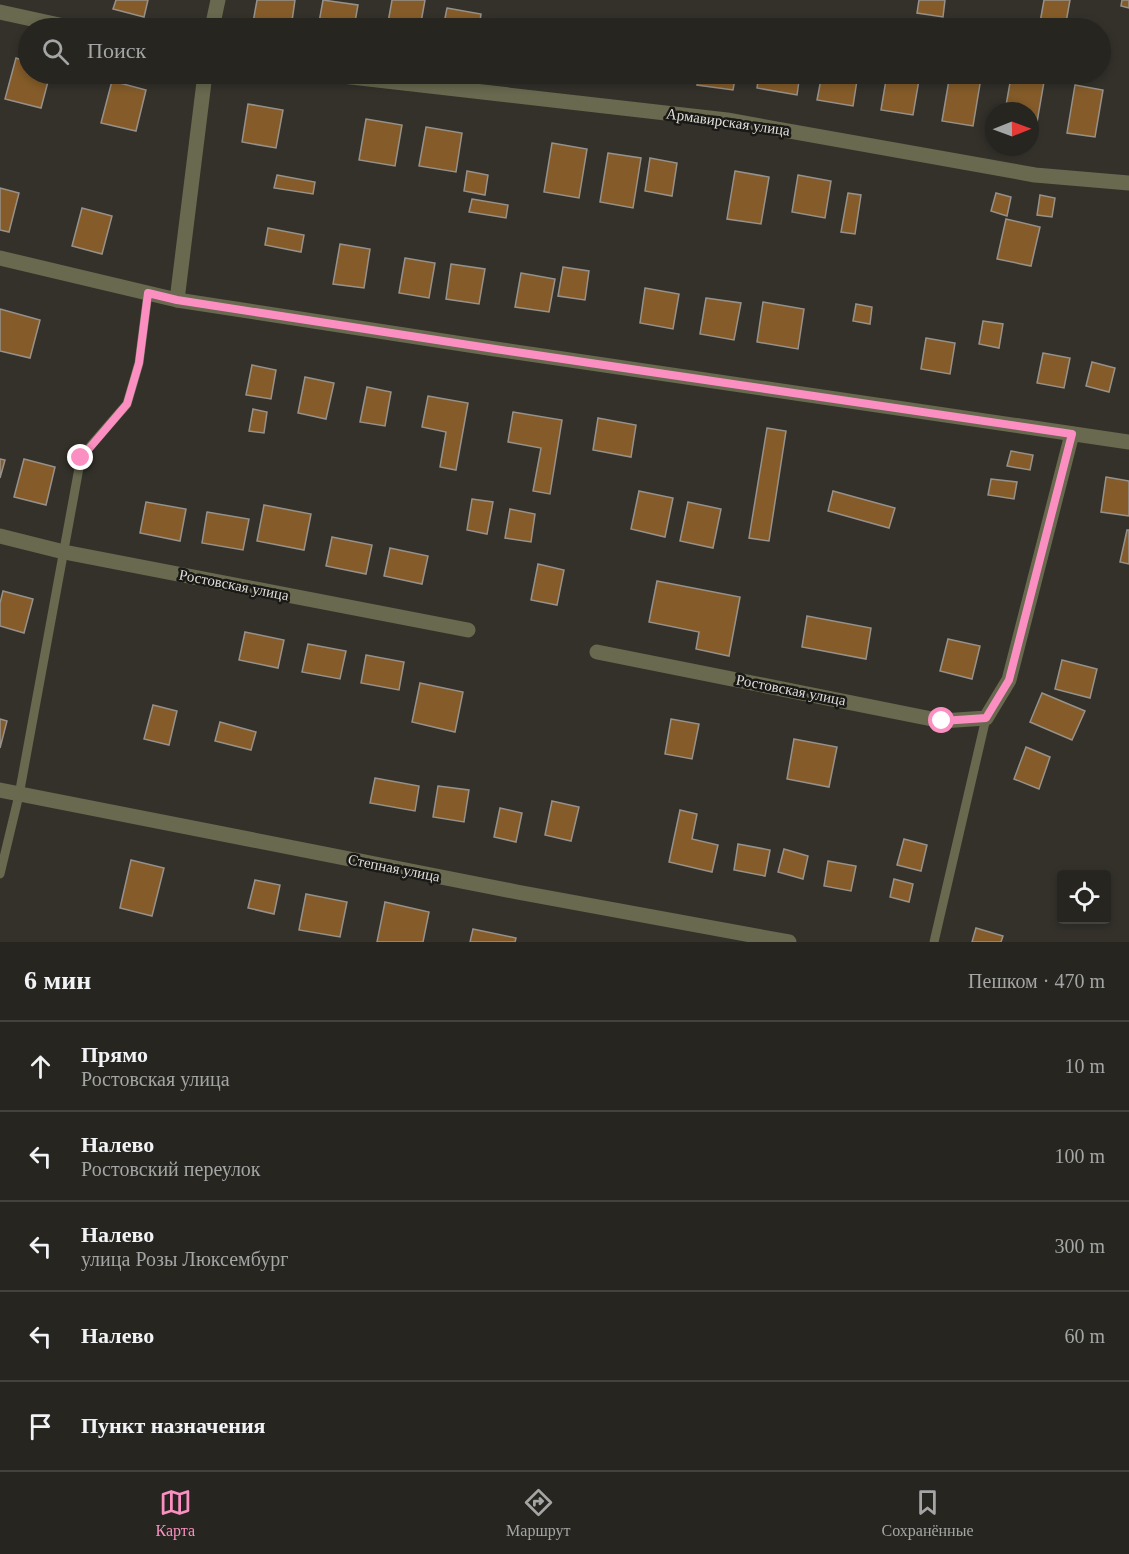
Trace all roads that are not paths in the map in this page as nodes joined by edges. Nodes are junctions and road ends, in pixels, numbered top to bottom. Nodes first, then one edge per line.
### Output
1 (218, 0) edge
2 (0, 12) edge
3 (27, 18) edge
4 (214, 18) edge
5 (204, 84) edge
6 (412, 84) edge
7 (1129, 183) edge
8 (0, 258) edge
9 (148, 293) junction
10 (177, 300) junction
11 (1072, 434) junction
12 (1129, 442) edge
13 (0, 536) edge
14 (64, 552) junction
15 (468, 630) dead end
16 (597, 652) dead end
17 (986, 718) junction
18 (0, 790) edge
19 (19, 795) junction
20 (0, 874) edge
21 (789, 942) edge
22 (934, 942) edge

1 - 4 street
2 - 3 street
5 - 10 street
6 - 7 street, Армавирская улица
8 - 9 street
9 - 10 street
9 - 14 lane
10 - 11 street
11 - 12 street
11 - 17 street
13 - 14 street, Ростовская улица
14 - 15 street, Ростовская улица
14 - 19 lane
16 - 17 street, Ростовская улица
17 - 22 lane
18 - 19 street, Степная улица
19 - 20 lane
19 - 21 street, Степная улица

